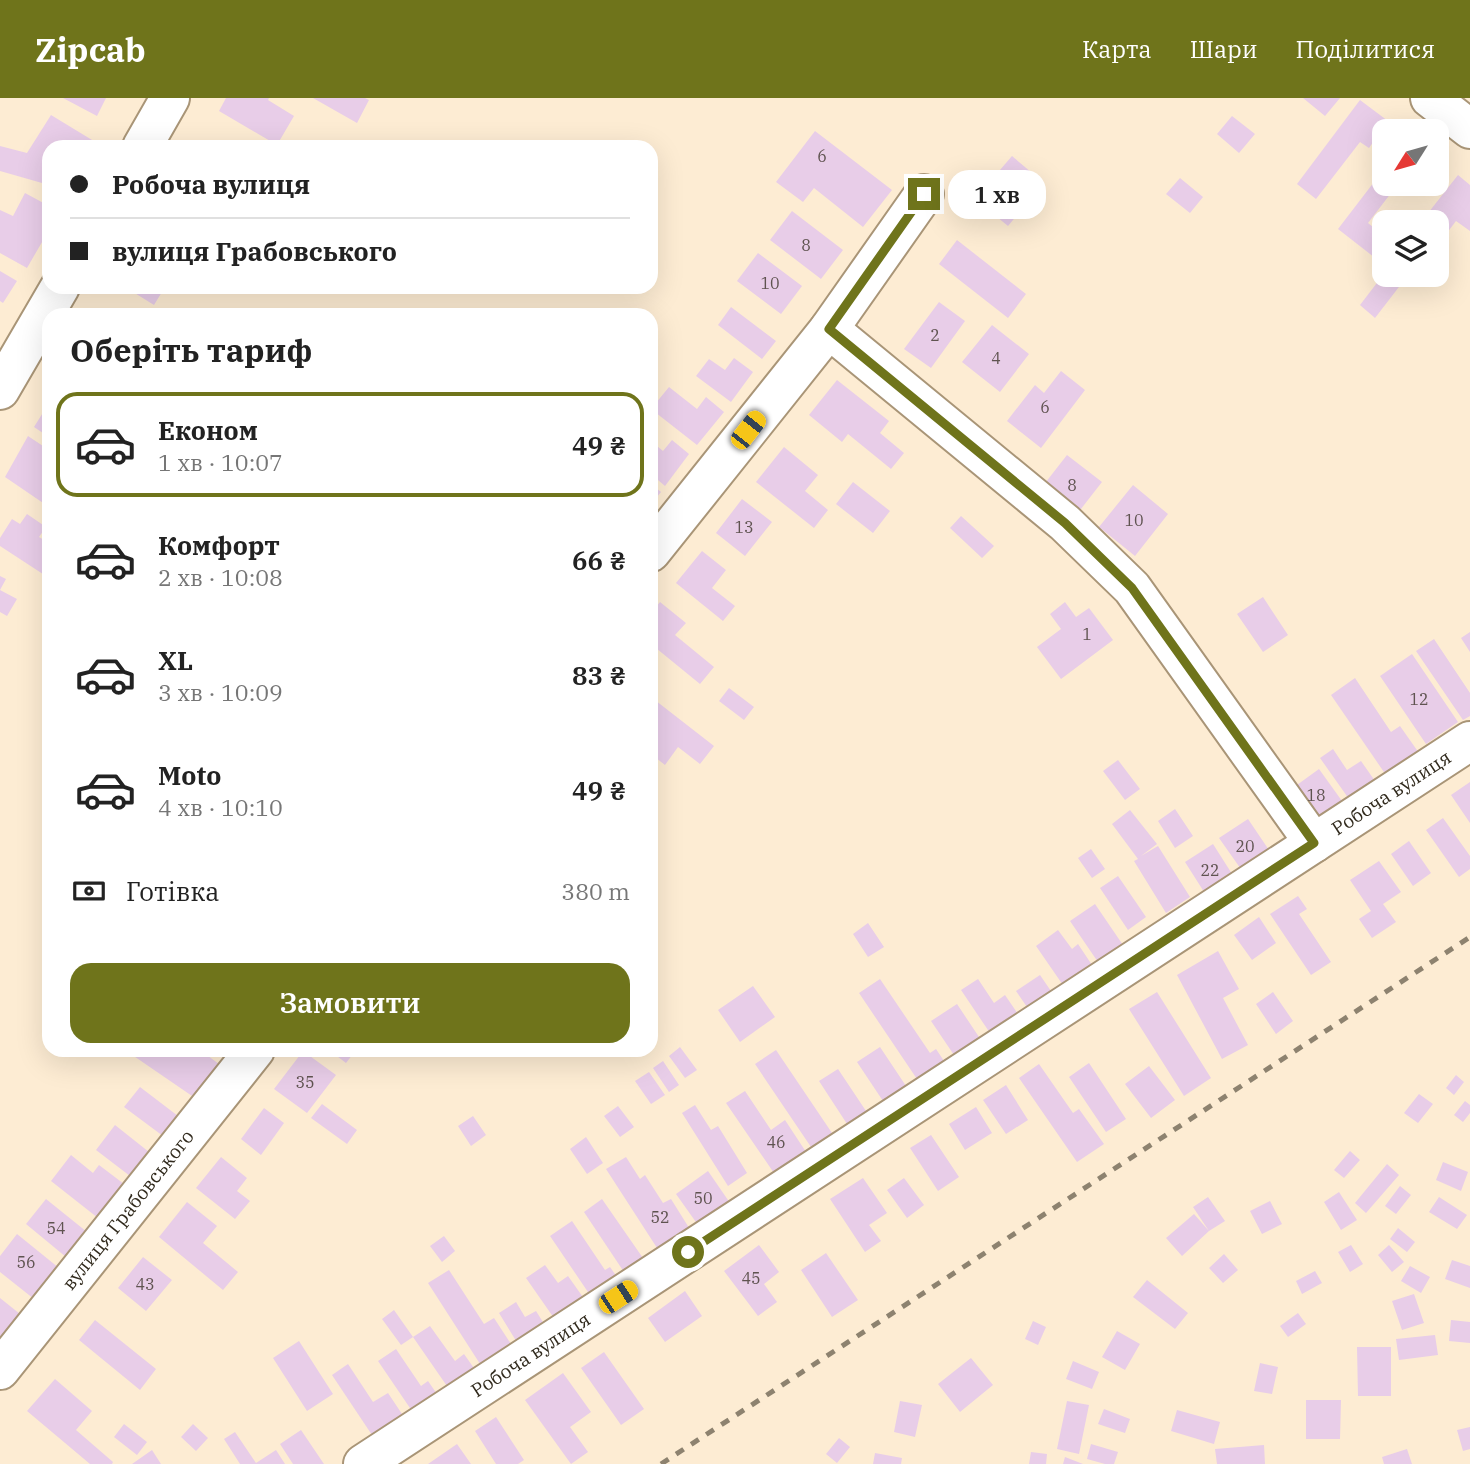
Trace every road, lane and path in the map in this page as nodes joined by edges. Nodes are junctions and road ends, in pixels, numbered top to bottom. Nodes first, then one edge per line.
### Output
1 (170, 98) edge
2 (1430, 98) edge
3 (1470, 129) edge
4 (146, 140) edge
5 (924, 194) dead end
6 (42, 318) edge
7 (829, 329) junction
8 (0, 390) edge
9 (658, 543) edge
10 (1470, 741) edge
11 (1314, 843) junction
12 (249, 1057) edge
13 (0, 1370) edge
14 (363, 1464) edge

1 - 4 main road
2 - 3 main road
5 - 7 main road
6 - 8 main road
7 - 9 main road
7 - 11 main road
10 - 11 main road, Робоча вулиця
11 - 14 main road, Робоча вулиця
12 - 13 main road, вулиця Грабовського

